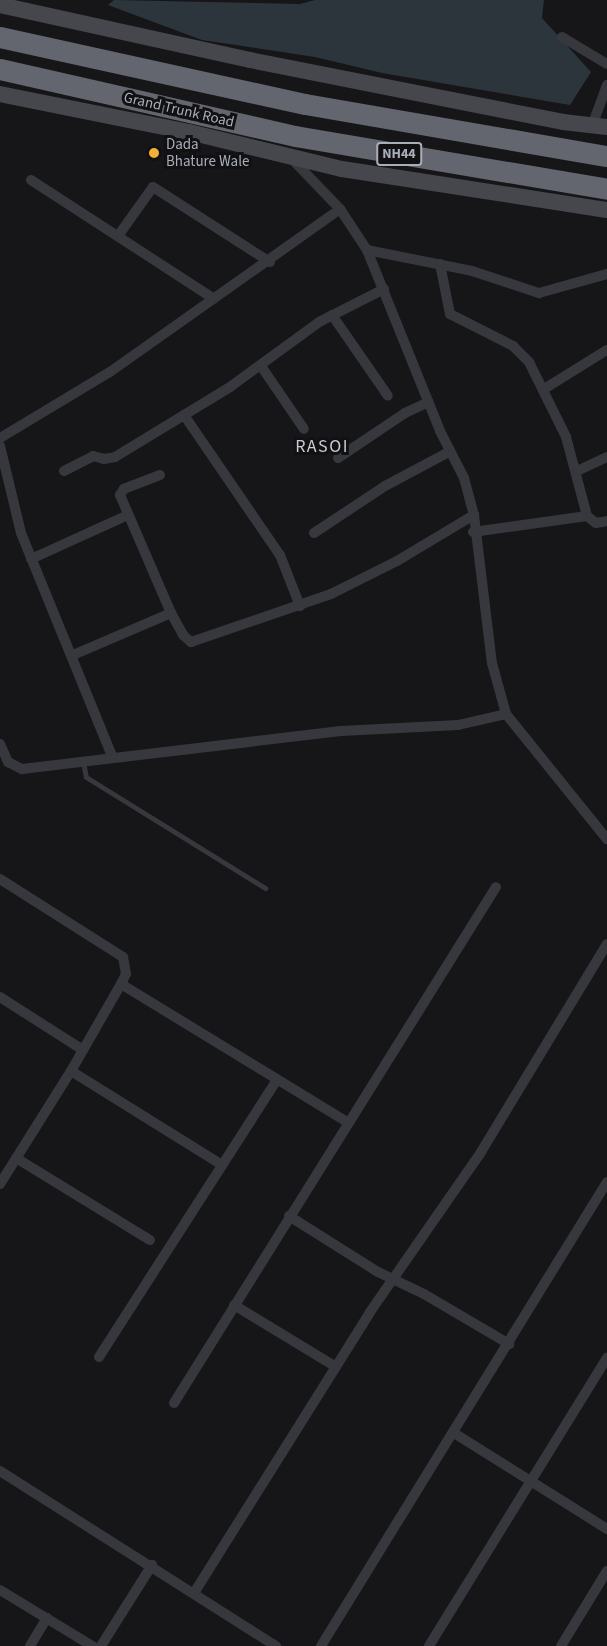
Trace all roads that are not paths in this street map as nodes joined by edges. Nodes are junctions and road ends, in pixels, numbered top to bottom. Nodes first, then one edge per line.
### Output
1 (0, 5) edge
2 (0, 37) edge
3 (562, 37) dead end
4 (607, 64) edge
5 (0, 69) edge
6 (607, 85) edge
7 (0, 94) edge
8 (599, 126) edge
9 (289, 156) junction
10 (607, 156) edge
11 (31, 180) dead end
12 (607, 189) edge
13 (340, 209) junction
14 (607, 210) edge
15 (118, 236) junction
16 (367, 250) junction
17 (270, 262) junction
18 (440, 264) junction
19 (607, 274) edge
20 (384, 289) junction
21 (214, 299) junction
22 (332, 315) junction
23 (607, 350) edge
24 (261, 366) junction
25 (544, 389) junction
26 (388, 396) dead end
27 (429, 402) junction
28 (184, 415) junction
29 (304, 429) dead end
30 (0, 438) edge
31 (0, 446) edge
32 (449, 452) junction
33 (607, 457) edge
34 (338, 458) dead end
35 (64, 471) dead end
36 (577, 471) junction
37 (159, 475) dead end
38 (474, 515) junction
39 (126, 516) junction
40 (587, 516) junction
41 (607, 521) edge
42 (473, 532) junction
43 (314, 533) dead end
44 (31, 559) junction
45 (300, 606) junction
46 (171, 613) junction
47 (73, 655) junction
48 (506, 714) junction
49 (0, 744) edge
50 (113, 758) junction
51 (83, 762) junction
52 (607, 839) edge
53 (0, 879) edge
54 (496, 887) dead end
55 (265, 888) dead end
56 (607, 944) edge
57 (121, 984) junction
58 (0, 998) edge
59 (83, 1050) junction
60 (71, 1071) junction
61 (277, 1080) junction
62 (347, 1122) junction
63 (16, 1158) junction
64 (222, 1165) junction
65 (607, 1182) edge
66 (0, 1184) edge
67 (289, 1216) junction
68 (150, 1240) dead end
69 (392, 1279) junction
70 (234, 1305) junction
71 (509, 1344) junction
72 (99, 1357) dead end
73 (607, 1358) edge
74 (336, 1366) junction
75 (174, 1403) dead end
76 (454, 1433) junction
77 (0, 1471) edge
78 (531, 1482) junction
79 (607, 1529) edge
80 (152, 1565) junction
81 (607, 1571) edge
82 (0, 1590) edge
83 (194, 1593) junction
84 (47, 1618) junction
85 (30, 1646) edge
86 (92, 1646) edge
87 (101, 1646) edge
88 (276, 1646) edge
89 (321, 1646) edge
90 (429, 1646) edge
91 (561, 1646) edge

1 - 8 street
2 - 10 highway, NH44
3 - 4 street
5 - 12 highway, Grand Trunk Road / NH44
6 - 8 street
7 - 9 street
9 - 13 street
9 - 14 street
11 - 15 street
13 - 16 street
13 - 17 street
15 - 17 street
15 - 21 street
16 - 18 street
16 - 20 street
17 - 21 street
18 - 19 street
18 - 25 street
20 - 22 street
20 - 27 street
21 - 30 street
22 - 24 street
22 - 26 street
23 - 25 street
24 - 28 street
24 - 29 street
25 - 36 street
27 - 32 street
27 - 34 street
28 - 35 street
28 - 45 street
31 - 44 street
32 - 38 street
32 - 43 street
33 - 36 street
36 - 40 street
37 - 39 street
38 - 42 street
38 - 45 street
39 - 44 street
39 - 46 street
40 - 41 street
40 - 42 street
42 - 48 street
44 - 47 street
45 - 46 street
46 - 47 street
47 - 50 street
48 - 50 street
48 - 52 street
49 - 51 street
50 - 51 street
51 - 55 lane
53 - 57 street
54 - 62 street
56 - 69 street
57 - 59 street
57 - 61 street
58 - 59 street
59 - 60 street
60 - 63 street
60 - 64 street
61 - 62 street
61 - 64 street
62 - 67 street
63 - 66 street
63 - 68 street
64 - 72 street
65 - 71 street
67 - 69 street
67 - 70 street
69 - 71 street
69 - 74 street
70 - 74 street
70 - 75 street
71 - 76 street
73 - 78 street
74 - 83 street
76 - 78 street
76 - 89 street
77 - 80 street
78 - 79 street
78 - 90 street
80 - 83 street
80 - 87 street
81 - 91 street
82 - 84 street
83 - 88 street
84 - 85 street
84 - 86 street

